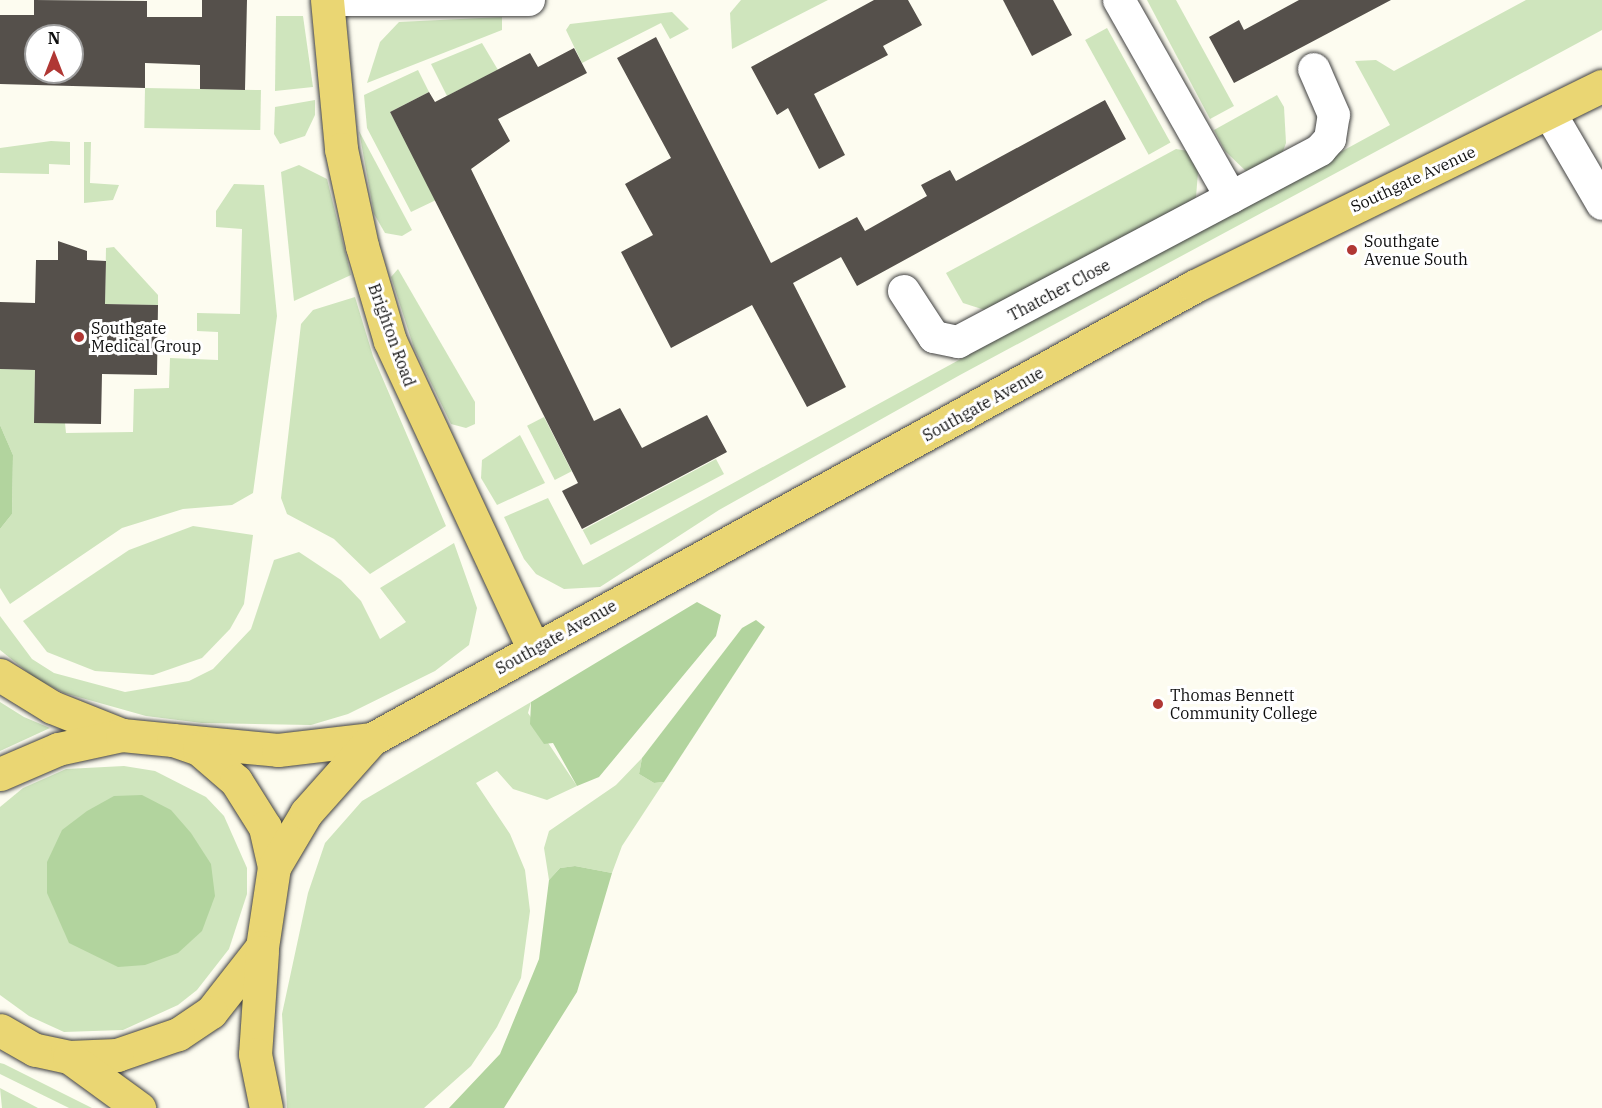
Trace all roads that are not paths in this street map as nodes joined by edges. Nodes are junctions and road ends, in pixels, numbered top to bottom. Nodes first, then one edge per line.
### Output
1 (327, 0) edge
2 (333, 0) edge
3 (529, 0) edge
4 (1119, 0) edge
5 (1314, 69) dead end
6 (1602, 86) edge
7 (1550, 114) junction
8 (1231, 197) junction
9 (1602, 203) edge
10 (904, 291) dead end
11 (534, 648) junction
12 (0, 675) edge
13 (122, 735) junction
14 (372, 739) junction
15 (172, 740) junction
16 (0, 774) edge
17 (274, 867) junction
18 (262, 947) junction
19 (0, 1030) edge
20 (69, 1057) junction
21 (139, 1108) edge
22 (266, 1108) edge

1 - 11 main road, Brighton Road
2 - 3 street
4 - 8 street
5 - 8 street, Thatcher Close
6 - 7 main road, Southgate Avenue
7 - 9 street
7 - 11 main road, Southgate Avenue
8 - 10 street, Thatcher Close
11 - 14 main road, Southgate Avenue
12 - 13 main road
13 - 15 main road
13 - 16 main road
14 - 15 main road, Southgate Avenue
14 - 17 main road, Southgate Avenue
15 - 17 main road
17 - 18 main road
18 - 20 main road
18 - 22 main road
19 - 20 main road
20 - 21 main road

